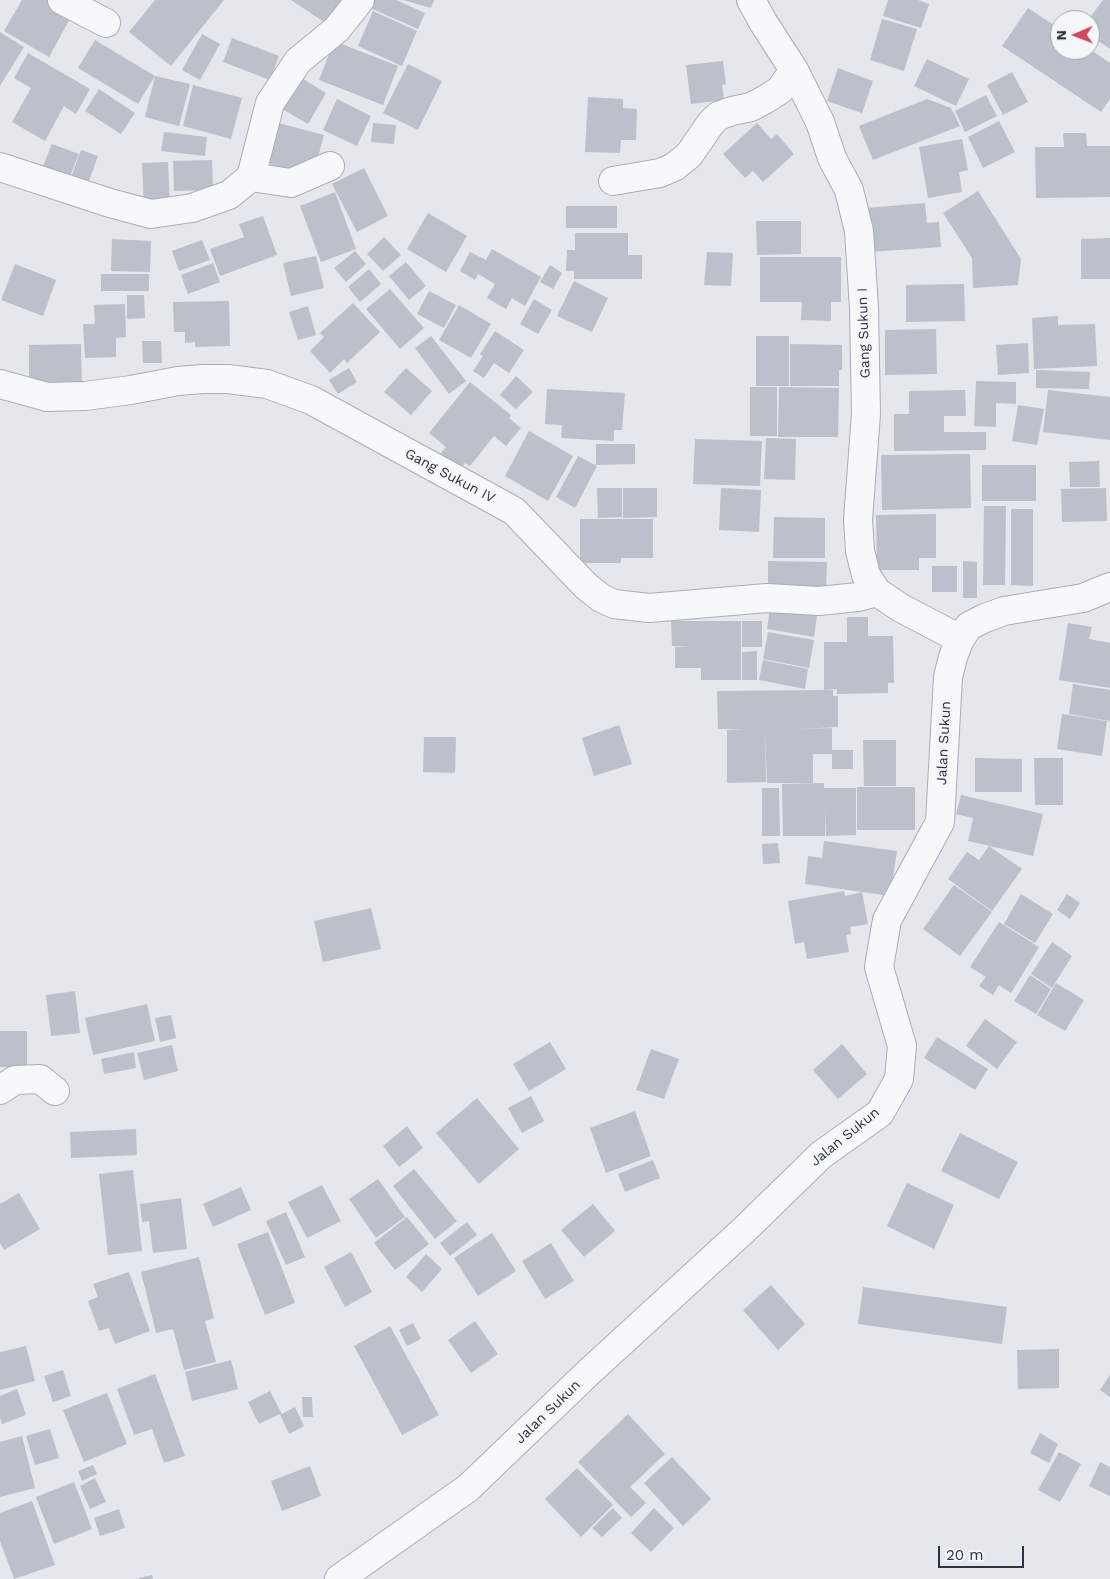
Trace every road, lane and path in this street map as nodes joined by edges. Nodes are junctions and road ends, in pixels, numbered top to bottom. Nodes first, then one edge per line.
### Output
1 (62, 0) edge
2 (360, 0) edge
3 (751, 0) edge
4 (106, 23) dead end
5 (794, 70) junction
6 (330, 166) dead end
7 (0, 167) edge
8 (251, 176) junction
9 (613, 181) dead end
10 (0, 384) edge
11 (1110, 587) edge
12 (877, 592) junction
13 (960, 639) junction
14 (0, 1090) edge
15 (55, 1091) dead end
16 (339, 1579) edge

1 - 4 street
2 - 8 street
3 - 5 street, Gang Sukun I
5 - 9 street
5 - 12 street, Gang Sukun I
6 - 8 street
7 - 8 street
10 - 12 street, Gang Sukun IV
11 - 13 street, Jalan Sukun
12 - 13 street, Gang Sukun I
13 - 16 street, Jalan Sukun
14 - 15 street

